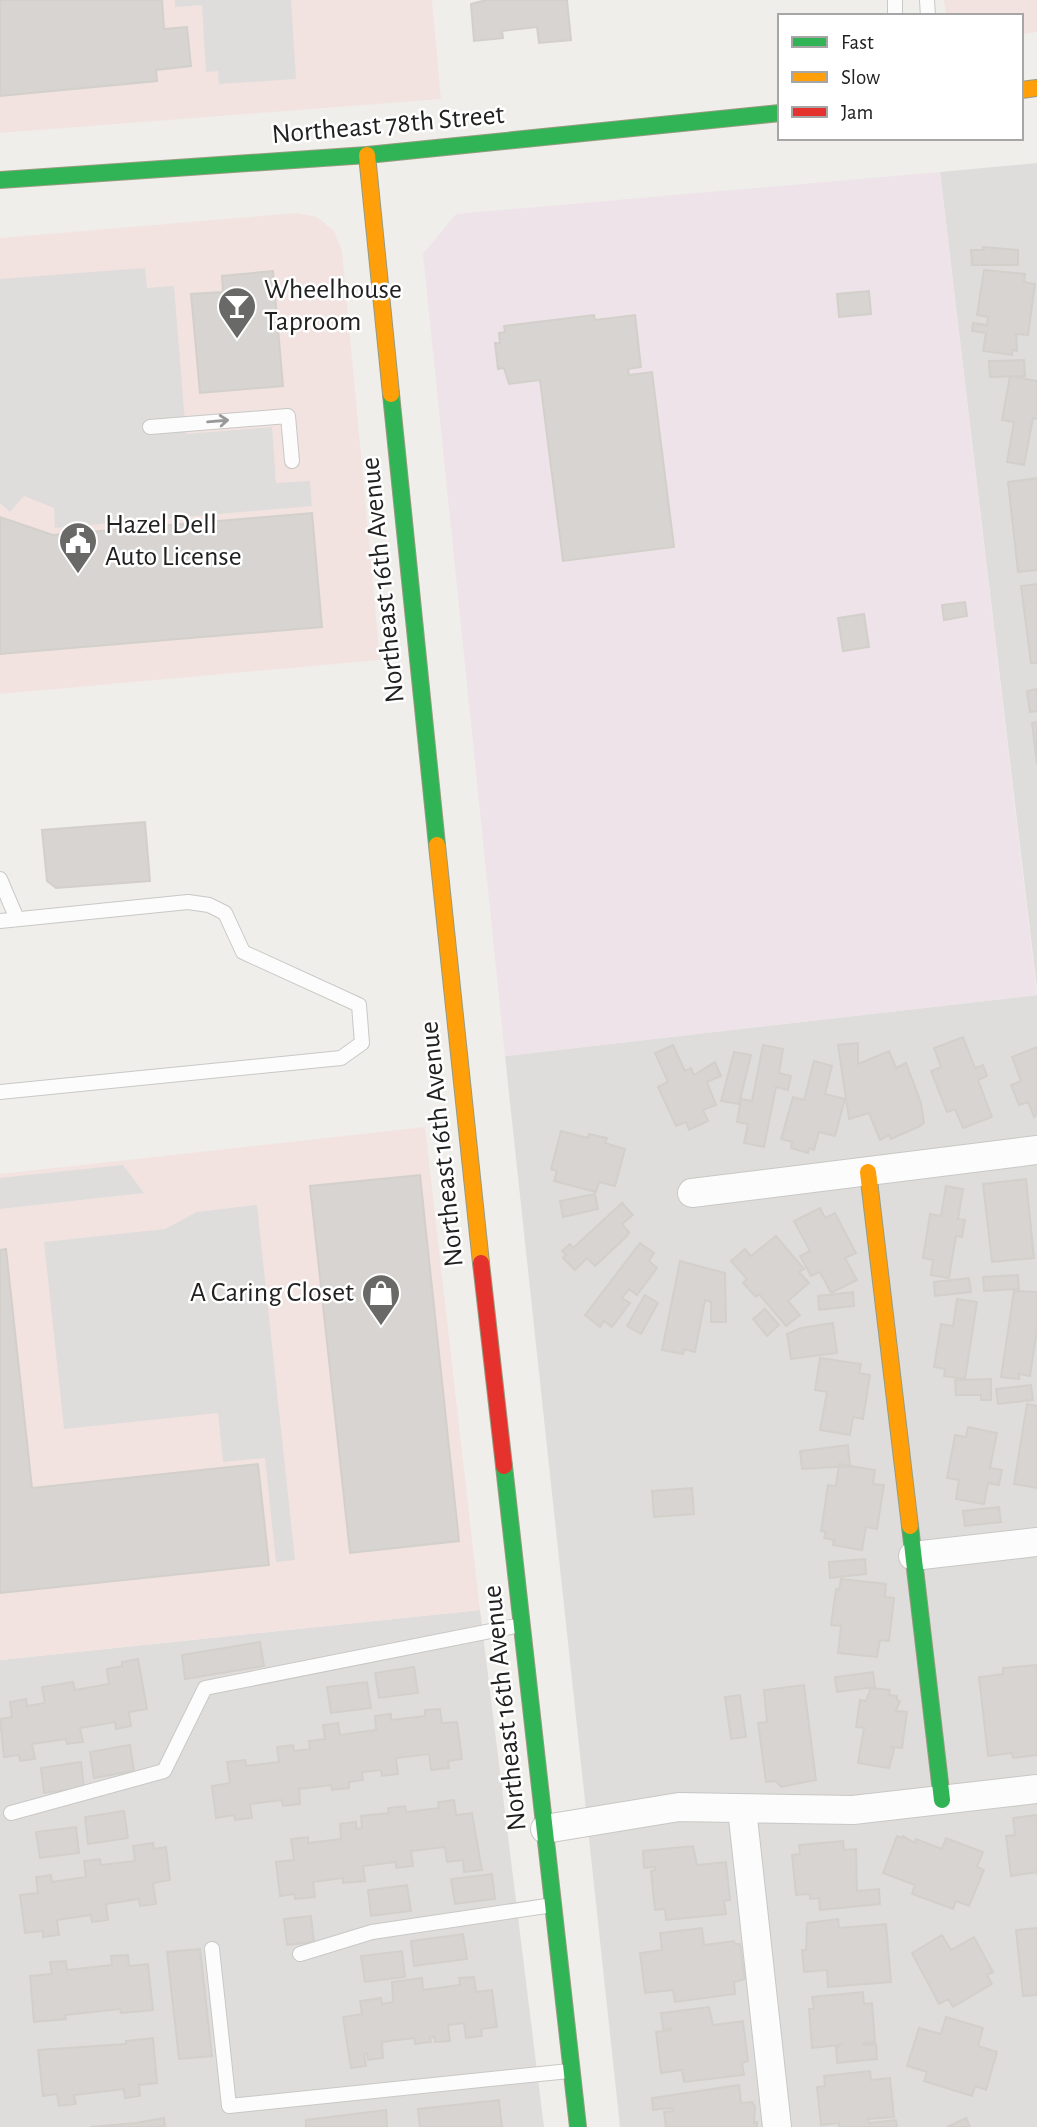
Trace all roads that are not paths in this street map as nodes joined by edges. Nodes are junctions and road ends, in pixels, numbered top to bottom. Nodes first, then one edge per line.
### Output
1 (778, 113) edge
2 (367, 155) junction
3 (0, 180) edge
4 (150, 427) dead end
5 (292, 461) dead end
6 (0, 879) edge
7 (17, 919) junction
8 (0, 921) edge
9 (0, 1092) edge
10 (1037, 1150) edge
11 (868, 1172) junction
12 (692, 1193) dead end
13 (1037, 1542) edge
14 (913, 1556) junction
15 (522, 1624) junction
16 (1037, 1789) edge
17 (942, 1800) junction
18 (742, 1809) junction
19 (11, 1813) dead end
20 (545, 1829) junction
21 (553, 1905) junction
22 (212, 1949) dead end
23 (300, 1954) dead end
24 (572, 2070) junction
25 (578, 2127) edge
26 (777, 2127) edge

1 - 2 street, Northeast 78th Street
2 - 3 street, Northeast 78th Street
2 - 15 street, Northeast 16th Avenue
4 -> 5 lane
6 - 7 lane
7 - 8 lane
7 - 9 lane
10 - 11 street
11 - 12 street
11 - 14 street
13 - 14 street
14 - 17 street
15 - 19 lane
15 - 20 street, Northeast 16th Avenue
16 - 17 street
17 - 18 street
18 - 20 street
18 - 26 street
20 - 21 street, Northeast 16th Avenue
21 - 23 lane
21 - 24 street, Northeast 16th Avenue
22 - 24 lane
24 - 25 street, Northeast 16th Avenue

